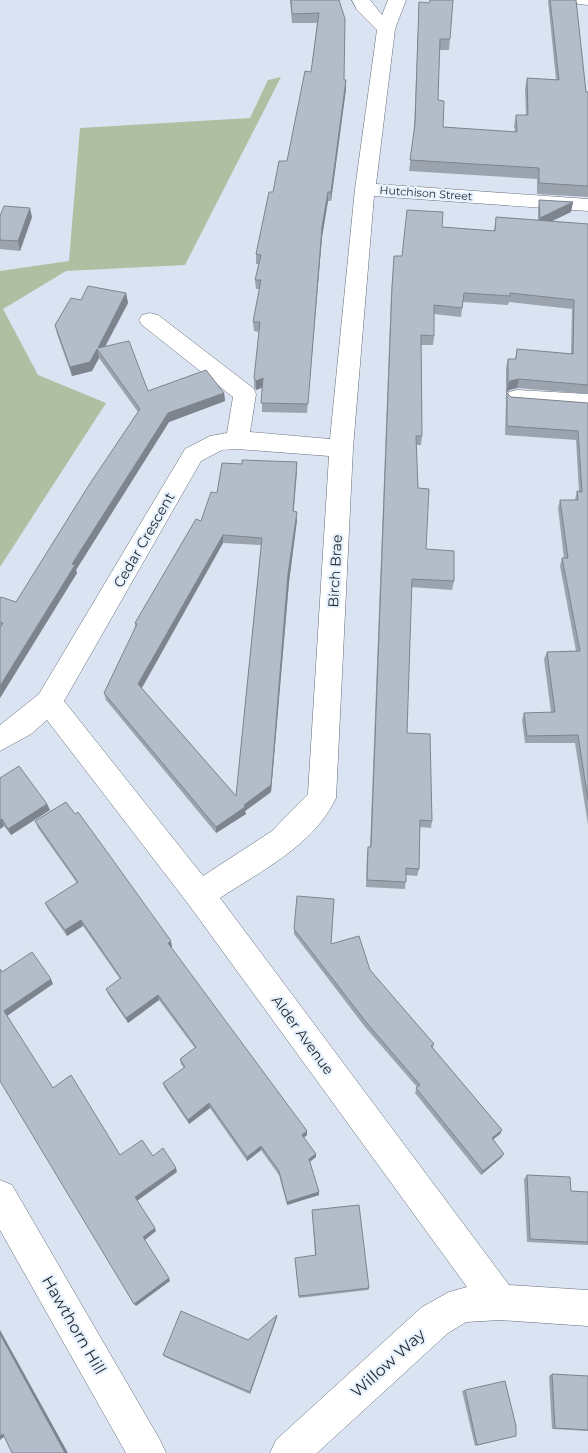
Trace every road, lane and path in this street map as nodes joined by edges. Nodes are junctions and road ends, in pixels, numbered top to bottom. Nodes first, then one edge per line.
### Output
1 (361, 0) edge
2 (397, 0) edge
3 (584, 0) edge
4 (588, 0) edge
5 (386, 29) junction
6 (365, 189) junction
7 (588, 205) edge
8 (150, 320) dead end
9 (517, 398) edge
10 (588, 402) edge
11 (238, 440) junction
12 (341, 448) junction
13 (49, 702) junction
14 (0, 740) edge
15 (200, 895) junction
16 (0, 1197) edge
17 (500, 1302) junction
18 (588, 1308) edge
19 (147, 1453) edge
20 (289, 1453) edge

1 - 5 street
2 - 5 street, Hutchison Street
3 - 4 street
5 - 6 street, Hutchison Street
6 - 7 street, Hutchison Street
6 - 12 street, Birch Brae
8 - 11 street
9 - 10 street
11 - 12 street, Cedar Crescent
11 - 13 street, Cedar Crescent
12 - 15 street, Birch Brae
13 - 14 street, Cedar Crescent
13 - 15 street, Alder Avenue
15 - 17 street, Alder Avenue
16 - 19 street, Hawthorn Hill
17 - 18 street
17 - 20 street, Willow Way

